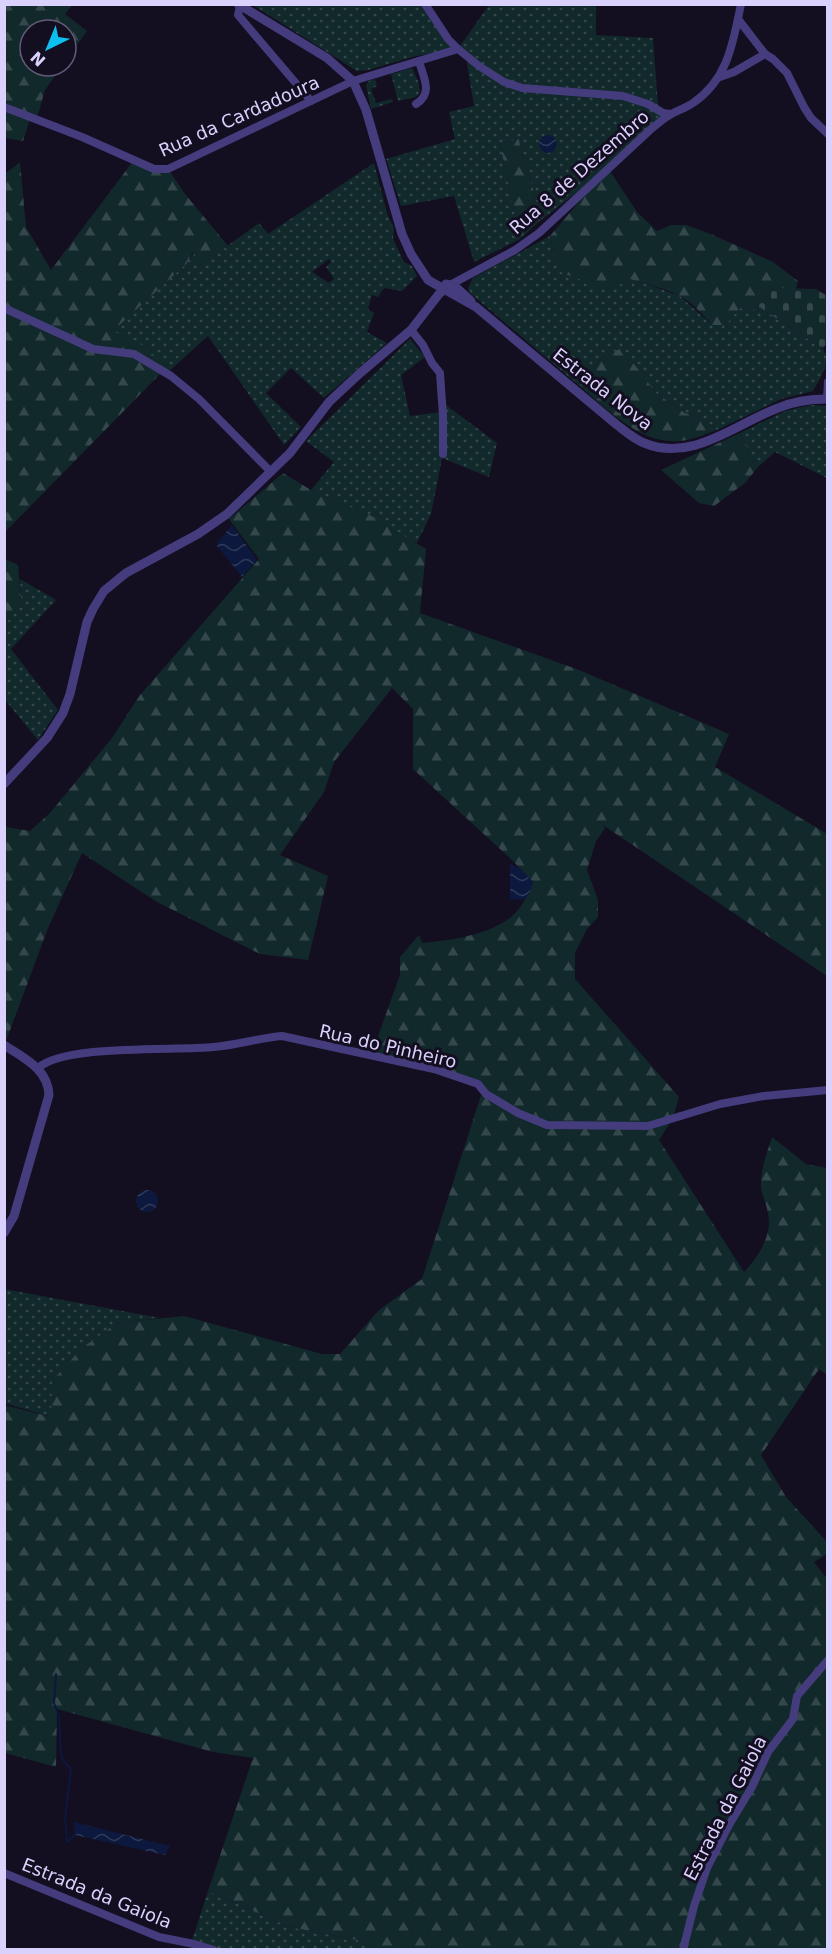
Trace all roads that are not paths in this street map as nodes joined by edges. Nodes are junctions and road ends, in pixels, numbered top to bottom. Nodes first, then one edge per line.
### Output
1 (425, 4) edge
2 (741, 4) edge
3 (239, 5) edge
4 (738, 19) junction
5 (458, 49) junction
6 (765, 54) junction
7 (419, 61) junction
8 (720, 77) junction
9 (353, 81) junction
10 (311, 101) junction
11 (416, 104) dead end
12 (4, 107) edge
13 (671, 114) junction
14 (828, 134) edge
15 (447, 288) junction
16 (4, 308) edge
17 (411, 330) junction
18 (828, 382) edge
19 (827, 399) edge
20 (442, 454) dead end
21 (271, 472) junction
22 (4, 784) edge
23 (4, 1045) edge
24 (38, 1068) junction
25 (828, 1090) edge
26 (4, 1233) edge
27 (828, 1660) edge
28 (4, 1873) edge
29 (214, 1950) edge
30 (683, 1950) edge

1 - 5 street
2 - 4 street, Rua 8 de Dezembro
3 - 9 street
3 - 10 street
4 - 6 street
4 - 8 street, Rua 8 de Dezembro
5 - 7 street, Rua da Cardadoura
5 - 13 street
6 - 8 street
6 - 14 street
7 - 9 street, Rua da Cardadoura
7 - 11 street
8 - 13 street, Rua 8 de Dezembro
9 - 10 street, Rua da Cardadoura
9 - 15 street, Estrada Nova
10 - 12 street, Rua da Cardadoura
13 - 15 street, Rua 8 de Dezembro
15 - 17 street, Rua 8 de Dezembro
15 - 19 street, Estrada Nova
16 - 21 street
17 - 20 street
17 - 21 street, Rua 8 de Dezembro
18 - 19 street
21 - 22 street, Rua 8 de Dezembro
23 - 24 street
24 - 25 street, Rua do Pinheiro
24 - 26 street
27 - 30 street, Estrada da Gaiola
28 - 29 street, Estrada da Gaiola

